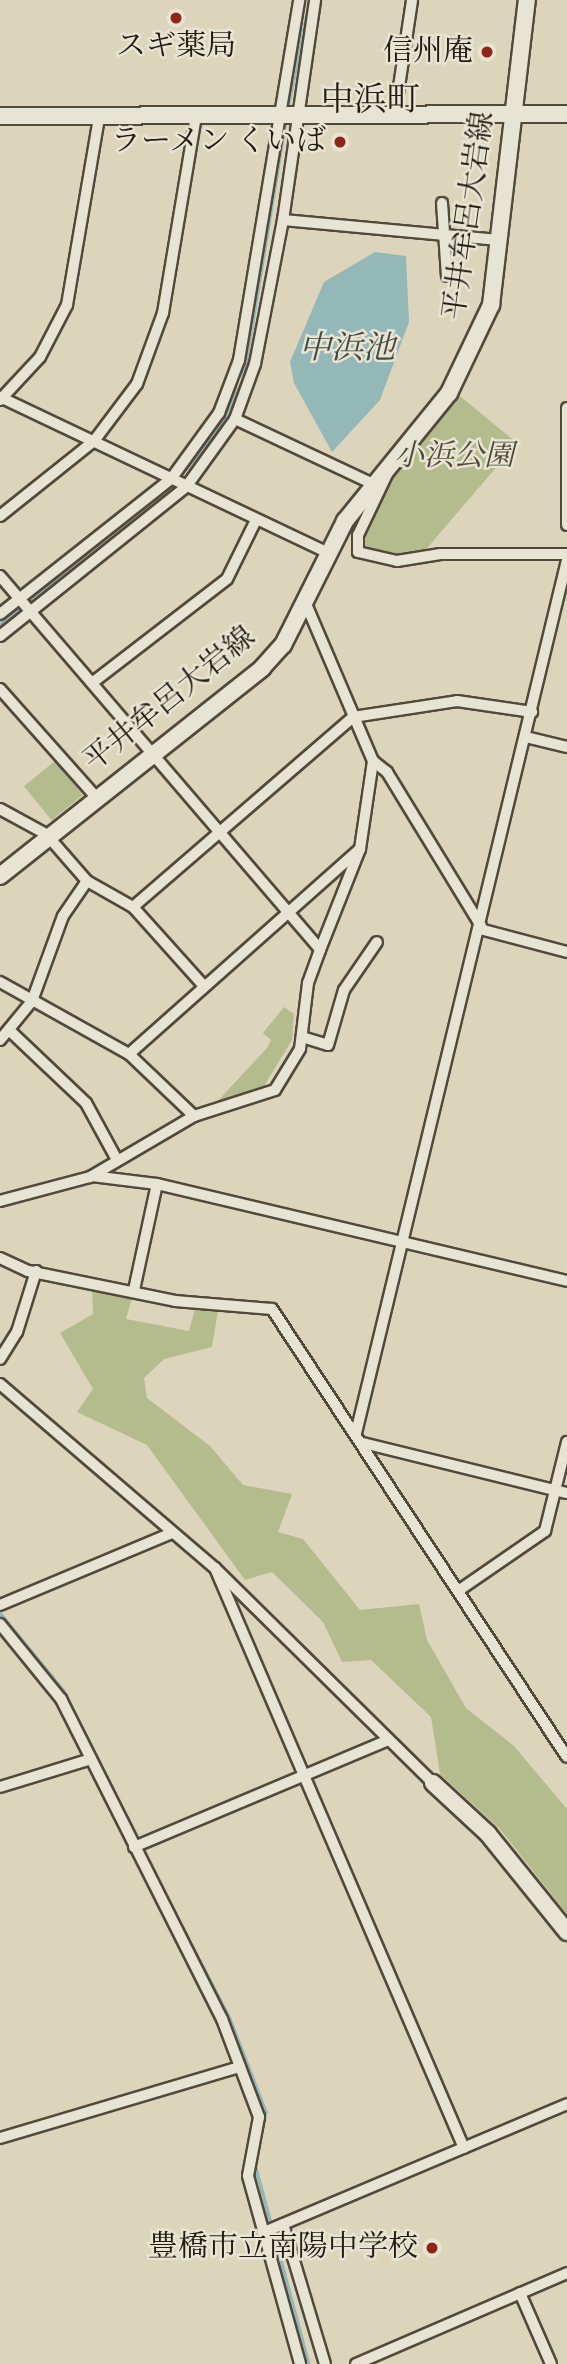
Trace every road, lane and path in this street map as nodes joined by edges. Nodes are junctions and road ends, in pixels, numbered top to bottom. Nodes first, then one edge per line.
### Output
1 (299, 0) edge
2 (315, 0) edge
3 (412, 0) edge
4 (527, 0) edge
5 (395, 113) junction
6 (513, 114) junction
7 (567, 114) edge
8 (286, 115) junction
9 (0, 116) edge
10 (196, 116) junction
11 (99, 117) junction
12 (442, 204) dead end
13 (283, 220) junction
14 (439, 234) junction
15 (499, 240) junction
16 (447, 275) dead end
17 (1, 398) edge
18 (567, 408) edge
19 (235, 419) junction
20 (94, 441) junction
21 (390, 468) junction
22 (171, 479) junction
23 (375, 485) junction
24 (186, 487) junction
25 (0, 516) edge
26 (256, 520) junction
27 (567, 526) edge
28 (328, 553) junction
29 (567, 554) edge
30 (567, 560) edge
31 (0, 576) edge
32 (19, 598) junction
33 (306, 604) junction
34 (30, 612) junction
35 (0, 614) edge
36 (0, 636) edge
37 (92, 683) junction
38 (0, 690) edge
39 (532, 712) junction
40 (353, 717) junction
41 (526, 737) junction
42 (567, 747) edge
43 (153, 752) junction
44 (373, 761) junction
45 (94, 796) junction
46 (0, 809) edge
47 (219, 832) junction
48 (46, 834) junction
49 (360, 849) junction
50 (0, 876) edge
51 (88, 881) junction
52 (133, 907) junction
53 (288, 913) junction
54 (481, 927) junction
55 (377, 942) dead end
56 (320, 950) junction
57 (567, 952) edge
58 (0, 982) edge
59 (204, 986) junction
60 (32, 1000) junction
61 (9, 1030) junction
62 (302, 1037) junction
63 (0, 1040) edge
64 (130, 1054) junction
65 (194, 1116) junction
66 (117, 1158) junction
67 (90, 1177) junction
68 (157, 1184) junction
69 (0, 1201) edge
70 (404, 1241) junction
71 (0, 1258) edge
72 (36, 1271) junction
73 (567, 1281) edge
74 (134, 1290) junction
75 (0, 1359) edge
76 (0, 1384) edge
77 (356, 1433) junction
78 (567, 1442) edge
79 (363, 1443) junction
80 (555, 1490) junction
81 (567, 1493) edge
82 (172, 1533) junction
83 (215, 1568) junction
84 (458, 1591) junction
85 (0, 1605) edge
86 (0, 1624) edge
87 (386, 1741) junction
88 (567, 1757) edge
89 (91, 1759) junction
90 (303, 1775) junction
91 (433, 1783) joint
92 (0, 1787) edge
93 (139, 1845) junction
94 (567, 1932) edge
95 (240, 2067) junction
96 (567, 2104) edge
97 (0, 2138) edge
98 (464, 2148) junction
99 (279, 2226) junction
100 (262, 2233) junction
101 (567, 2273) edge
102 (520, 2293) junction
103 (300, 2364) edge
104 (325, 2364) edge
105 (356, 2364) edge
106 (551, 2364) edge

1 - 8 street
2 - 8 street
3 - 5 street
4 - 6 main road, 平井牟呂大岩線
5 - 6 main road
5 - 8 main road
6 - 7 main road
6 - 15 main road, 平井牟呂大岩線
8 - 10 main road
8 - 13 street
8 - 22 street
9 - 11 main road
10 - 11 main road
10 - 20 street
11 - 17 street
12 - 14 street
13 - 14 street
13 - 19 street
14 - 15 street
14 - 16 street
15 - 21 main road, 平井牟呂大岩線
17 - 20 street
18 - 27 street
19 - 23 street
19 - 24 street
20 - 22 street
20 - 25 street
21 - 23 main road, 平井牟呂大岩線
21 - 29 street
22 - 24 street
22 - 32 street
23 - 28 main road, 平井牟呂大岩線
24 - 26 street
24 - 34 street
26 - 28 street
26 - 37 street
28 - 33 main road, 平井牟呂大岩線
30 - 39 street
31 - 32 street
32 - 34 street
32 - 35 street
33 - 40 street
33 - 43 main road, 平井牟呂大岩線
34 - 36 street
34 - 37 street
37 - 43 street
38 - 45 street
39 - 40 street
39 - 41 street
40 - 44 street
40 - 47 street
41 - 42 street
41 - 54 street
43 - 45 main road, 平井牟呂大岩線
43 - 47 street
44 - 49 street
44 - 54 street
45 - 48 main road, 平井牟呂大岩線
46 - 48 street
47 - 52 street
47 - 53 street
48 - 50 main road, 平井牟呂大岩線
48 - 51 street
49 - 53 street
49 - 56 street
51 - 52 street
51 - 60 street
52 - 59 street
53 - 56 street
53 - 59 street
54 - 57 street
54 - 70 street
55 - 62 street
56 - 62 street
58 - 60 street
59 - 64 street
60 - 61 street
60 - 64 street
61 - 63 street
61 - 66 street
62 - 65 street
64 - 65 street
65 - 66 street
66 - 67 street
67 - 68 street
67 - 69 street
68 - 70 street
68 - 74 street
70 - 73 street
70 - 77 street
71 - 72 street
72 - 74 street
72 - 75 street
74 - 77 street
76 - 82 street
77 - 79 street
78 - 80 street
79 - 80 street
79 - 84 street
80 - 81 street
80 - 84 street
82 - 83 street
82 - 85 street
83 - 87 street
83 - 90 street
84 - 88 street
86 - 89 street
87 - 90 street
87 - 91 street
89 - 92 street
89 - 93 street
90 - 93 street
90 - 98 street
91 - 94 main road
93 - 95 street
95 - 97 street
95 - 100 street
96 - 98 street
98 - 99 street
99 - 100 street
99 - 104 street
100 - 103 street
101 - 102 street
102 - 105 street
102 - 106 street

